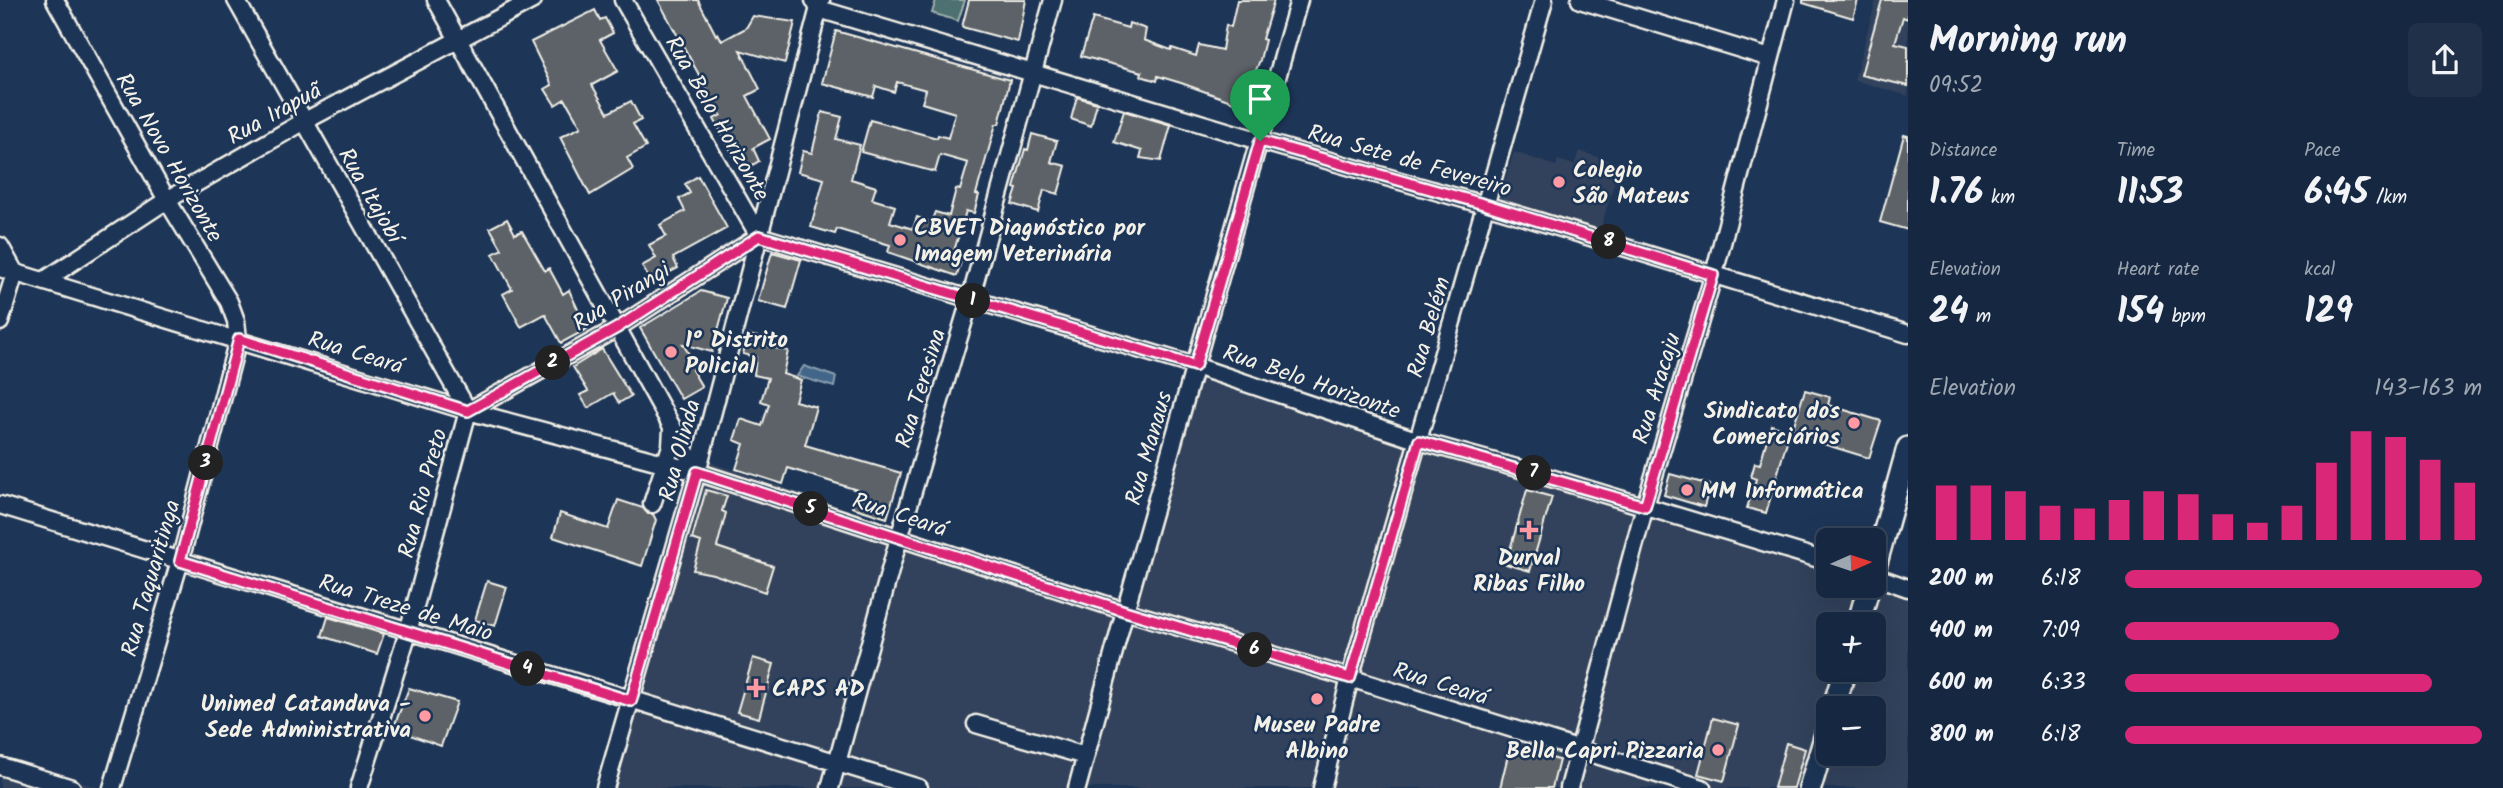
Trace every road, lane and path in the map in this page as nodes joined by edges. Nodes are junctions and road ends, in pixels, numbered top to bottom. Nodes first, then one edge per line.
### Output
1 (55, 0) edge
2 (236, 0) edge
3 (436, 0) edge
4 (533, 0) edge
5 (623, 0) edge
6 (1053, 0) edge
7 (1299, 0) edge
8 (1544, 0) edge
9 (1580, 0) edge
10 (1786, 0) edge
11 (818, 3) edge
12 (458, 40) junction
13 (1770, 58) junction
14 (1032, 72) junction
15 (303, 122) junction
16 (1260, 141) junction
17 (167, 200) junction
18 (1487, 205) junction
19 (759, 236) junction
20 (0, 246) edge
21 (8, 271) edge
22 (1713, 275) junction
23 (45, 281) junction
24 (970, 300) junction
25 (0, 322) edge
26 (617, 328) junction
27 (1908, 334) edge
28 (239, 339) junction
29 (1195, 366) junction
30 (468, 411) junction
31 (671, 426) junction
32 (1419, 441) junction
33 (1908, 448) edge
34 (664, 464) junction
35 (697, 472) junction
36 (652, 504) dead end
37 (0, 505) edge
38 (1645, 506) junction
39 (1886, 528) edge
40 (899, 538) junction
41 (1816, 558) edge
42 (180, 561) junction
43 (1886, 580) edge
44 (1908, 587) edge
45 (1125, 611) junction
46 (408, 632) junction
47 (1350, 678) junction
48 (631, 701) junction
49 (976, 724) dead end
50 (1580, 750) junction
51 (1085, 756) junction
52 (837, 762) junction
53 (0, 766) edge
54 (1817, 766) edge
55 (72, 788) edge
56 (112, 788) edge
57 (359, 788) edge
58 (605, 788) edge
59 (830, 788) edge
60 (919, 788) edge
61 (1077, 788) edge
62 (1322, 788) edge
63 (1569, 788) edge
64 (1703, 788) edge
65 (1810, 788) edge

1 - 17 street, Rua Novo Horizonte
2 - 15 street, Rua Itajobí
3 - 12 street
4 - 12 street, Rua Irapuã
5 - 19 street, Rua Belo Horizonte
6 - 14 street, Rua Teresina
7 - 16 street, Rua Manaus
8 - 18 street, Rua Belém
9 - 13 street
10 - 13 street, Rua Aracaju
11 - 14 street, Rua Sete de Fevereiro
11 - 19 street, Rua Olinda
12 - 15 street, Rua Irapuã
12 - 26 street
13 - 22 street, Rua Aracaju
14 - 16 street, Rua Sete de Fevereiro
14 - 24 street, Rua Teresina
15 - 17 street, Rua Irapuã
15 - 30 street, Rua Itajobí
16 - 18 street, Rua Sete de Fevereiro
16 - 29 street, Rua Manaus
17 - 23 street, Rua Irapuã
17 - 28 street, Rua Novo Horizonte
18 - 22 street, Rua Sete de Fevereiro
18 - 32 street, Rua Belém
19 - 24 street, Rua Belo Horizonte
19 - 26 street, Rua Pirangi
19 - 35 street, Rua Olinda
20 - 21 street
21 - 23 street, Rua Ceará
21 - 25 street
22 - 27 street, Rua Sete de Fevereiro
22 - 38 street, Rua Aracaju
23 - 28 street, Rua Ceará
24 - 29 street, Rua Belo Horizonte
24 - 40 street, Rua Teresina
26 - 30 street, Rua Pirangi
26 - 31 street
28 - 30 street, Rua Ceará
28 - 42 street, Rua Taquaritinga
29 - 32 street, Rua Belo Horizonte
29 - 45 street, Rua Manaus
30 - 34 street, Rua Ceará
30 - 46 street, Rua Rio Preto
31 - 34 street
31 - 35 street
32 - 38 street, Rua Belo Horizonte
32 - 47 street, Rua Belém
33 - 39 main road
34 - 35 street, Rua Ceará
34 - 36 street
35 - 40 street, Rua Ceará
35 - 48 street, Rua Olinda
37 - 42 street, Rua Treze de Maio
38 - 41 street, Rua Belo Horizonte
38 - 50 street, Rua Aracaju
40 - 45 street, Rua Ceará
40 - 52 street, Rua Teresina
42 - 46 street, Rua Treze de Maio
42 - 56 street, Rua Taquaritinga
43 - 44 street
45 - 47 street, Rua Ceará
45 - 51 street, Rua Manaus
46 - 48 street, Rua Treze de Maio
46 - 57 street, Rua Rio Preto
47 - 50 street, Rua Ceará
47 - 62 street, Rua Belém
48 - 52 street, Rua Treze de Maio
48 - 58 street, Rua Olinda
49 - 51 street
50 - 63 street, Rua Aracaju
50 - 64 street, Rua Ceará
51 - 61 street, Rua Manaus
52 - 59 street, Rua Teresina
52 - 60 street, Rua Treze de Maio
53 - 55 street
54 - 65 main road

